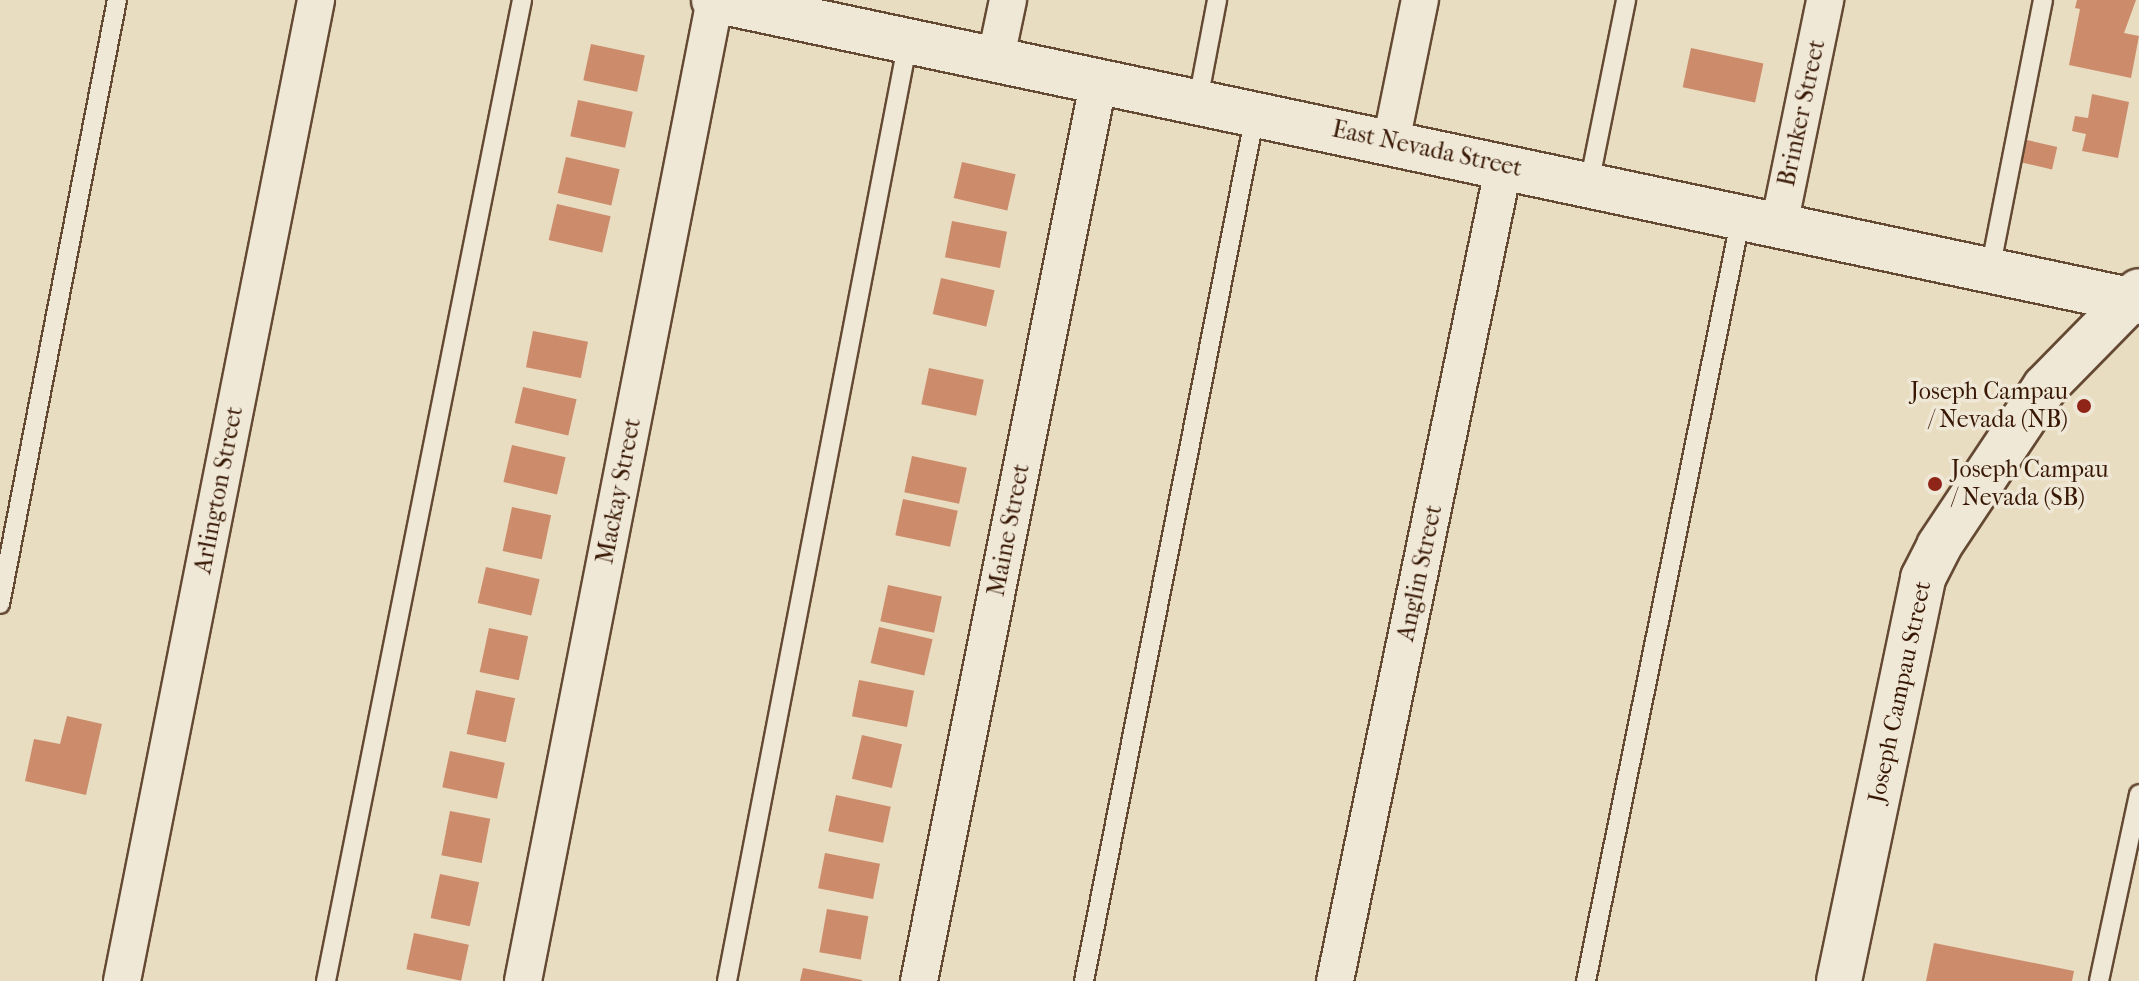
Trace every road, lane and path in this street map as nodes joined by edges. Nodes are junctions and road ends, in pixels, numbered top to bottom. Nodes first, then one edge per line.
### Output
1 (117, 0) edge
2 (316, 0) edge
3 (522, 0) edge
4 (714, 0) edge
5 (1008, 0) edge
6 (1217, 0) edge
7 (1420, 0) edge
8 (1626, 0) edge
9 (1825, 0) edge
10 (2043, 0) edge
11 (788, 7) edge
12 (909, 39) junction
13 (996, 57) junction
14 (1099, 79) junction
15 (1198, 100) junction
16 (1255, 112) junction
17 (1391, 142) junction
18 (1504, 165) junction
19 (1589, 184) junction
20 (1760, 221) junction
21 (1990, 270) junction
22 (2136, 298) edge
23 (0, 604) edge
24 (2139, 794) edge
25 (122, 981) edge
26 (326, 981) edge
27 (523, 981) edge
28 (727, 981) edge
29 (919, 981) edge
30 (1084, 981) edge
31 (1335, 981) edge
32 (1586, 981) edge
33 (1839, 981) edge
34 (2099, 981) edge

1 - 23 lane
2 - 25 street, Arlington Street
3 - 26 lane
4 - 11 street, East Nevada Street
4 - 27 street, Mackay Street
5 - 13 street
6 - 15 lane
7 - 17 street
8 - 19 lane
9 - 20 street, Brinker Street
10 - 21 lane
11 - 12 street, East Nevada Street
12 - 13 street, East Nevada Street
12 - 28 lane
13 - 14 street, East Nevada Street
14 - 15 street, East Nevada Street
14 - 29 street, Maine Street
15 - 16 street, East Nevada Street
16 - 17 street, East Nevada Street
16 - 30 lane
17 - 18 street, East Nevada Street
18 - 19 street, East Nevada Street
18 - 31 street, Anglin Street
19 - 20 street, East Nevada Street
20 - 21 street, East Nevada Street
20 - 32 lane
21 - 22 street, East Nevada Street
22 - 33 street, Joseph Campau Street
24 - 34 lane

